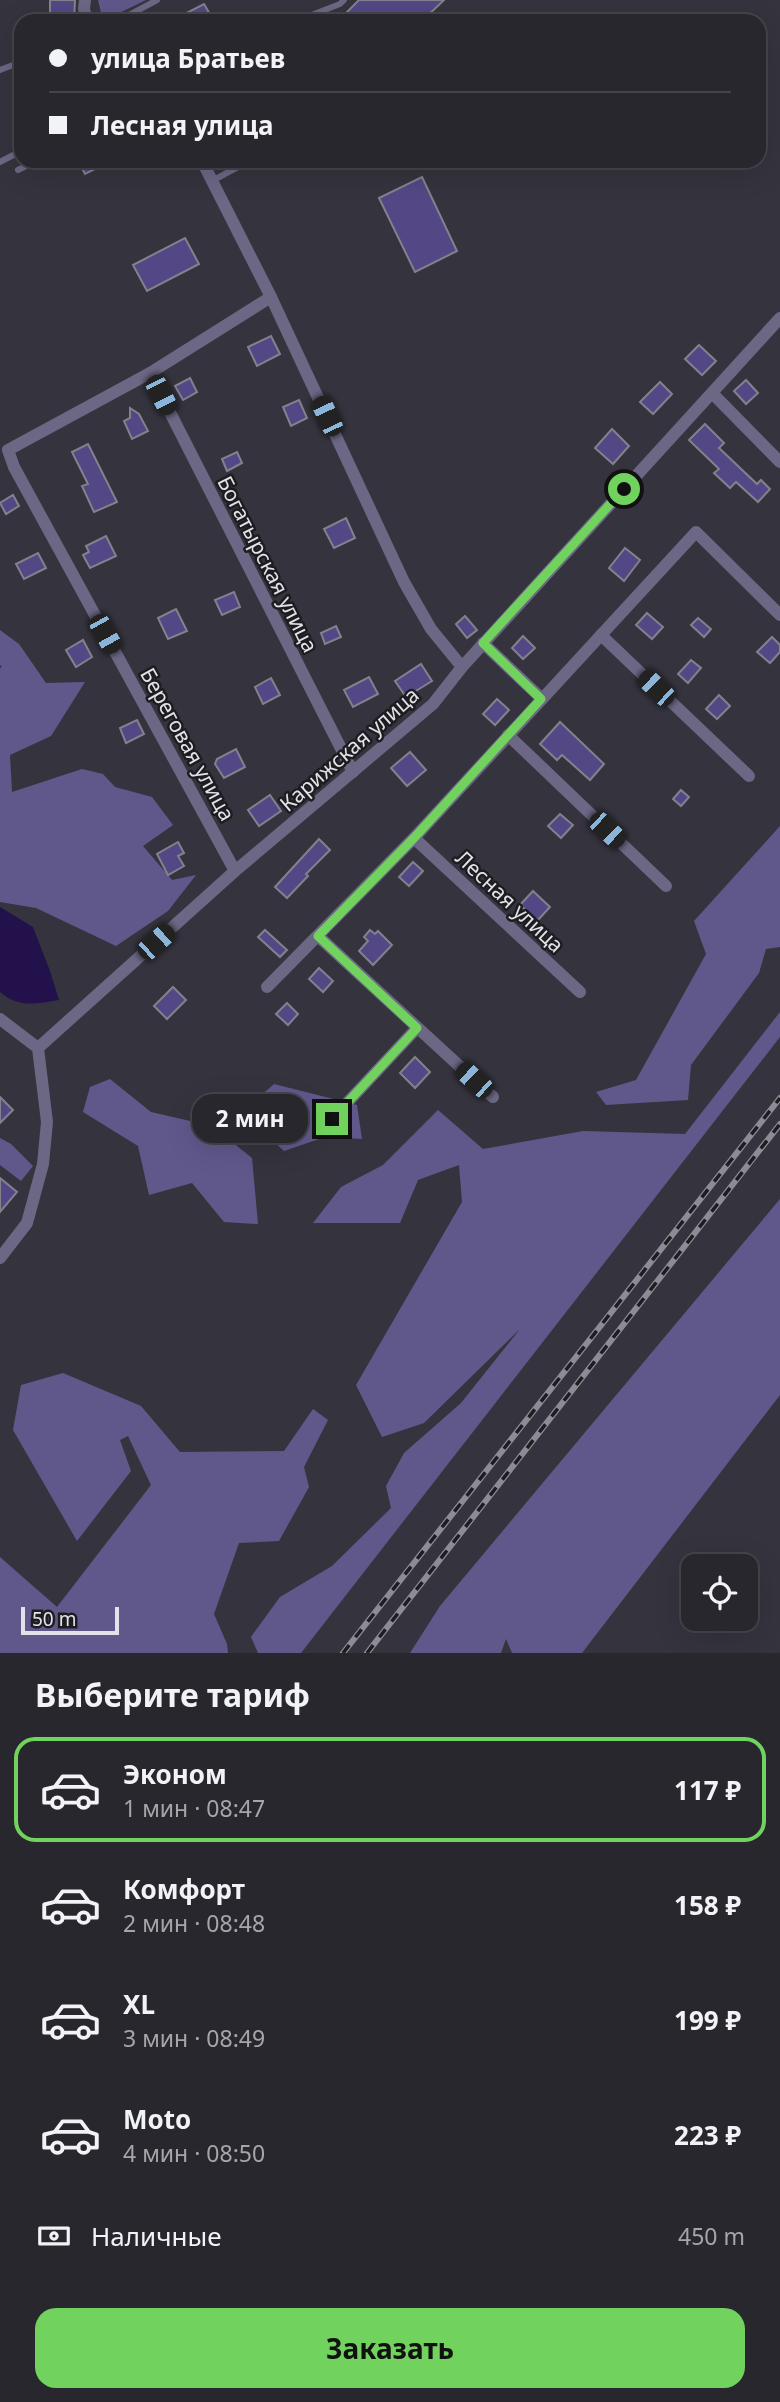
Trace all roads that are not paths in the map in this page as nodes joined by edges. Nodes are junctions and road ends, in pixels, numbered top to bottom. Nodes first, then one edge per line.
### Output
1 (158, 0) edge
2 (344, 0) edge
3 (131, 14) edge
4 (314, 14) edge
5 (23, 168) edge
6 (206, 168) edge
7 (236, 168) edge
8 (19, 170) dead end
9 (212, 181) junction
10 (271, 297) junction
11 (780, 318) edge
12 (149, 373) junction
13 (712, 393) junction
14 (4, 452) edge
15 (780, 462) edge
16 (780, 615) edge
17 (601, 635) junction
18 (483, 643) junction
19 (462, 667) junction
20 (541, 699) junction
21 (508, 735) junction
22 (353, 772) junction
23 (749, 776) dead end
24 (414, 838) junction
25 (235, 871) junction
26 (666, 886) dead end
27 (318, 936) junction
28 (267, 987) dead end
29 (580, 992) dead end
30 (0, 1019) edge
31 (417, 1028) junction
32 (38, 1048) junction
33 (493, 1097) dead end
34 (332, 1119) dead end
35 (0, 1258) edge

1 - 3 lane
2 - 4 lane
5 - 8 lane
6 - 9 street
7 - 9 lane
9 - 10 street
10 - 12 street
10 - 19 street
11 - 13 street, Карижская улица
12 - 14 street
12 - 22 street, Богатырская улица
13 - 15 street
13 - 18 street, Карижская улица
14 - 25 street, Береговая улица
16 - 17 street
17 - 20 street
17 - 23 street
18 - 19 street, Карижская улица
18 - 20 street
19 - 22 street, Карижская улица
20 - 21 street
21 - 24 street
21 - 26 street
22 - 25 street, Карижская улица
24 - 27 street
24 - 29 street, Лесная улица
25 - 32 street, Карижская улица
27 - 28 street
27 - 31 street
30 - 32 street
31 - 33 street
31 - 34 street
32 - 35 street

